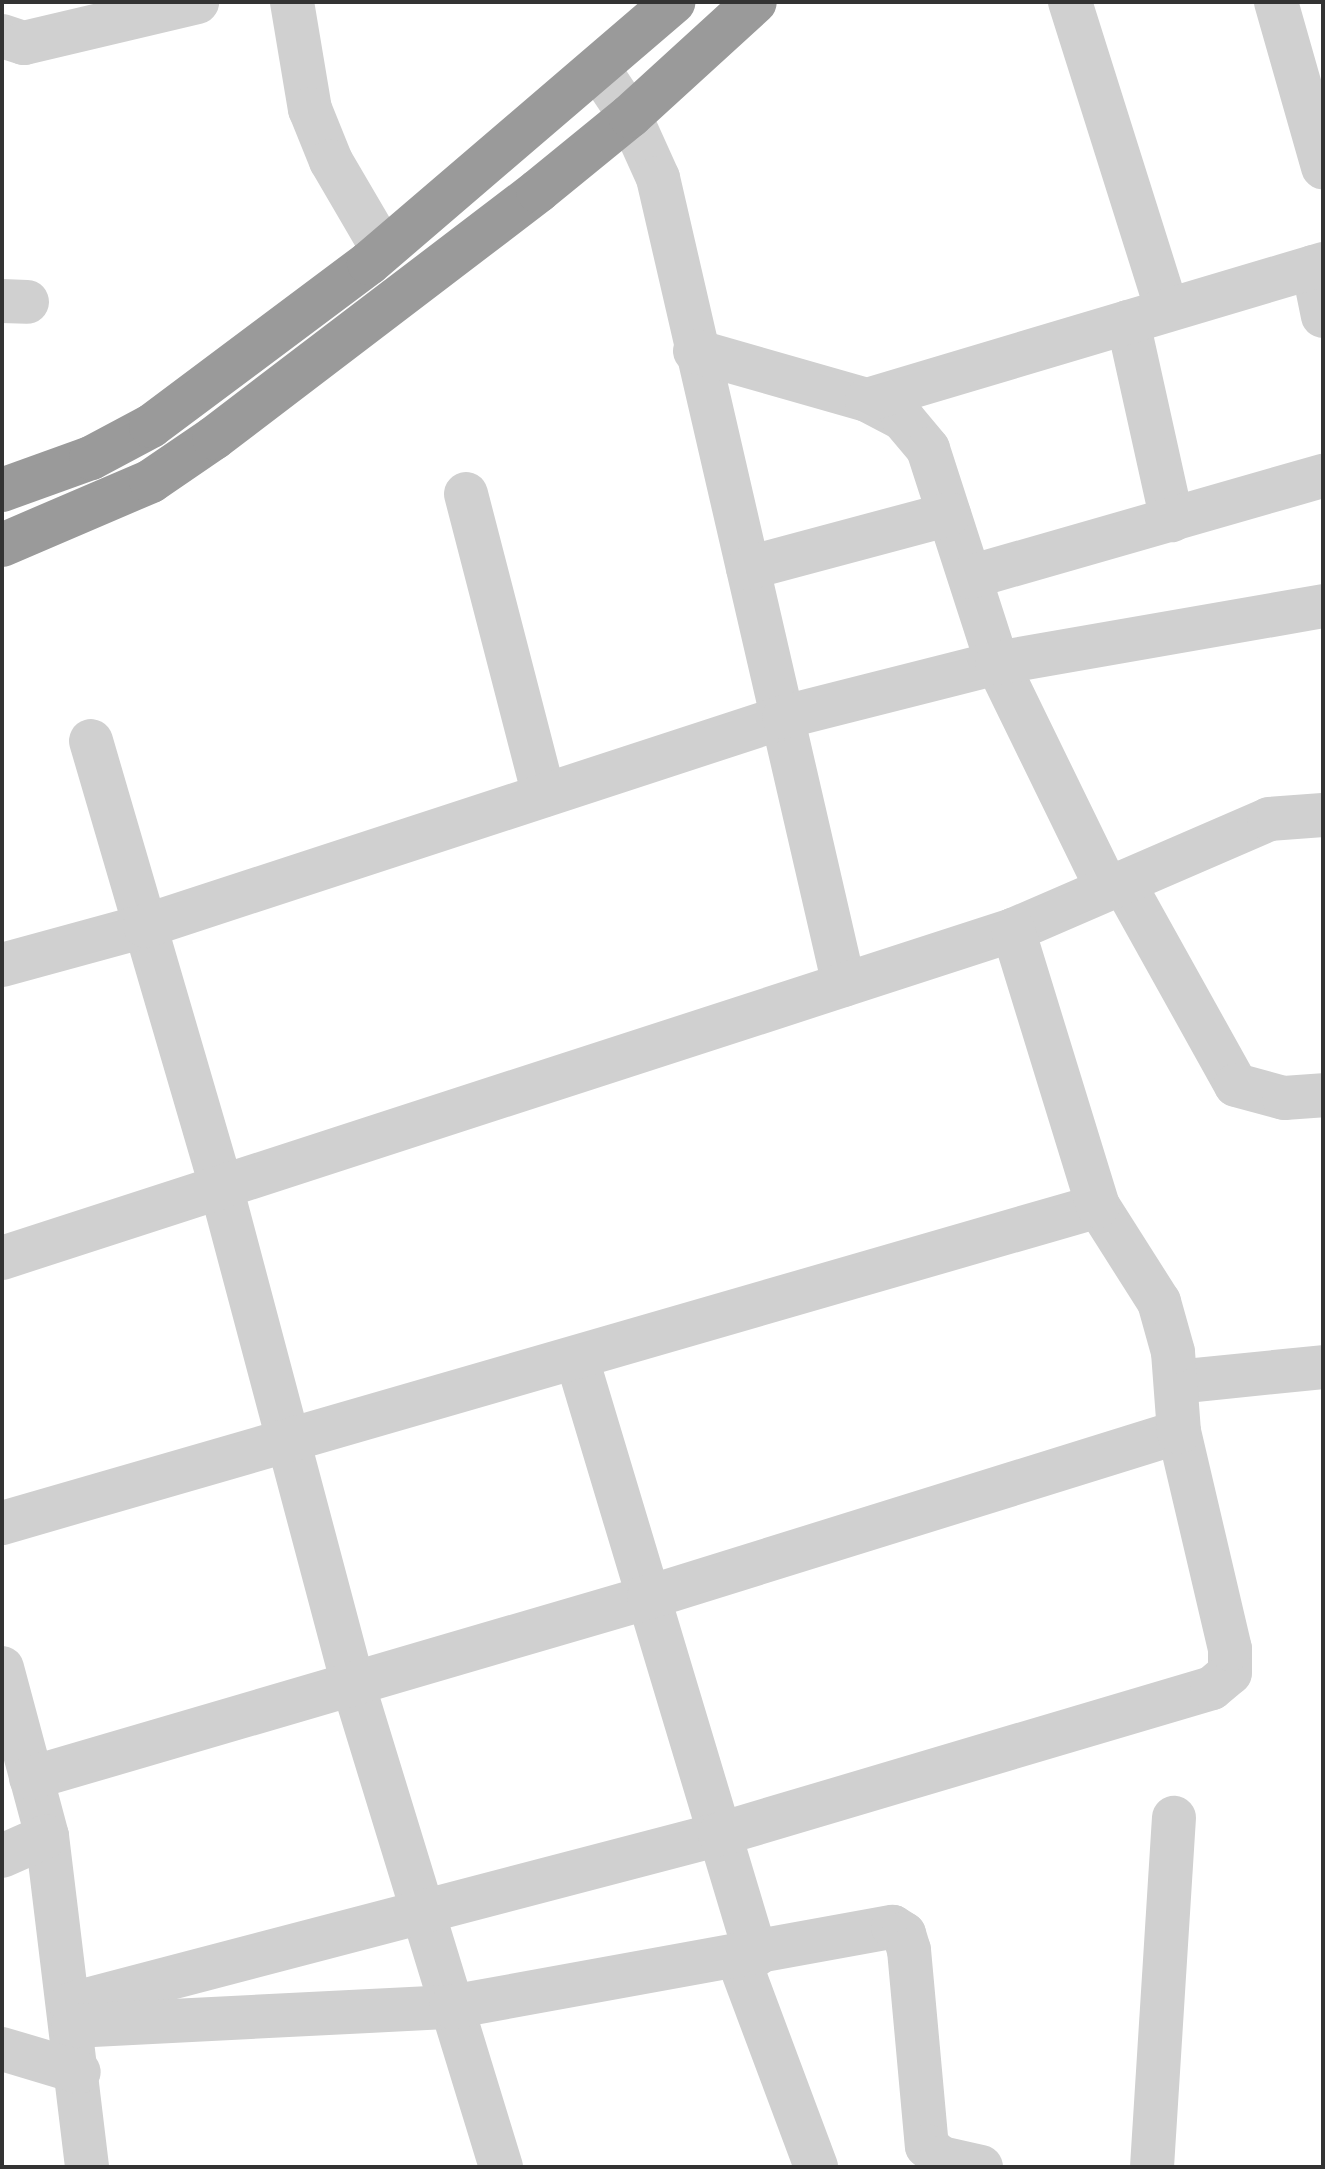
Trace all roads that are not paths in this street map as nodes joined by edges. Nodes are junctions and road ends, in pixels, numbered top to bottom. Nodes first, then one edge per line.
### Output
1 (197, 2) edge
2 (292, 2) edge
3 (673, 2) edge
4 (755, 2) edge
5 (1070, 2) edge
6 (1276, 2) edge
7 (2, 36) edge
8 (598, 68) junction
9 (1311, 83) edge
10 (630, 116) junction
11 (1323, 167) edge
12 (383, 250) junction
13 (1318, 265) edge
14 (1148, 316) junction
15 (1323, 316) edge
16 (692, 338) junction
17 (867, 400) junction
18 (1323, 476) edge
19 (2, 490) edge
20 (466, 494) dead end
21 (949, 514) junction
22 (1172, 520) junction
23 (2, 545) edge
24 (748, 568) junction
25 (970, 577) junction
26 (1323, 606) edge
27 (997, 663) junction
28 (784, 717) junction
29 (91, 741) dead end
30 (544, 795) junction
31 (1323, 815) edge
32 (1115, 886) junction
33 (145, 926) junction
34 (1013, 930) junction
35 (2, 965) edge
36 (844, 985) junction
37 (1323, 1095) edge
38 (221, 1187) junction
39 (1098, 1206) junction
40 (2, 1258) edge
41 (577, 1359) junction
42 (1323, 1367) edge
43 (1176, 1382) junction
44 (1179, 1432) junction
45 (288, 1440) junction
46 (2, 1523) edge
47 (649, 1597) junction
48 (2, 1668) edge
49 (353, 1684) junction
50 (31, 1778) junction
51 (1174, 1818) dead end
52 (720, 1834) junction
53 (47, 1836) junction
54 (2, 1856) edge
55 (421, 1910) junction
56 (747, 1956) junction
57 (451, 2007) junction
58 (72, 2015) junction
59 (2, 2049) edge
60 (79, 2072) junction
61 (953, 2164) edge
62 (87, 2167) edge
63 (501, 2167) edge
64 (816, 2167) edge
65 (1152, 2167) edge

1 - 7 street
2 - 12 street
3 - 8 highway
4 - 10 highway
5 - 14 street
6 - 9 street
8 - 10 street
8 - 12 highway
9 - 11 street
10 - 16 street
10 - 23 highway
12 - 19 highway
13 - 14 street
13 - 15 street
14 - 17 street
14 - 22 street
16 - 17 street
16 - 24 street
17 - 21 street
18 - 22 street
20 - 30 street
21 - 24 street
21 - 25 street
22 - 25 street
24 - 28 street
25 - 27 street
26 - 27 street
27 - 28 street
27 - 32 street
28 - 30 street
28 - 36 street
29 - 33 street
30 - 33 street
31 - 32 street
32 - 34 street
32 - 37 street
33 - 35 street
33 - 38 street
34 - 36 street
34 - 39 street
36 - 38 street
38 - 40 street
38 - 45 street
39 - 41 street
39 - 43 street
41 - 45 street
41 - 47 street
42 - 43 street
43 - 44 street
44 - 47 street
44 - 52 street
45 - 46 street
45 - 49 street
47 - 49 street
47 - 52 street
48 - 50 street
49 - 50 street
49 - 55 street
50 - 53 street
51 - 65 street
52 - 55 street
52 - 56 street
53 - 54 street
53 - 58 street
55 - 57 street
55 - 58 street
56 - 57 street
56 - 61 street
56 - 64 street
57 - 58 street
57 - 63 street
58 - 60 street
59 - 60 street
60 - 62 street

